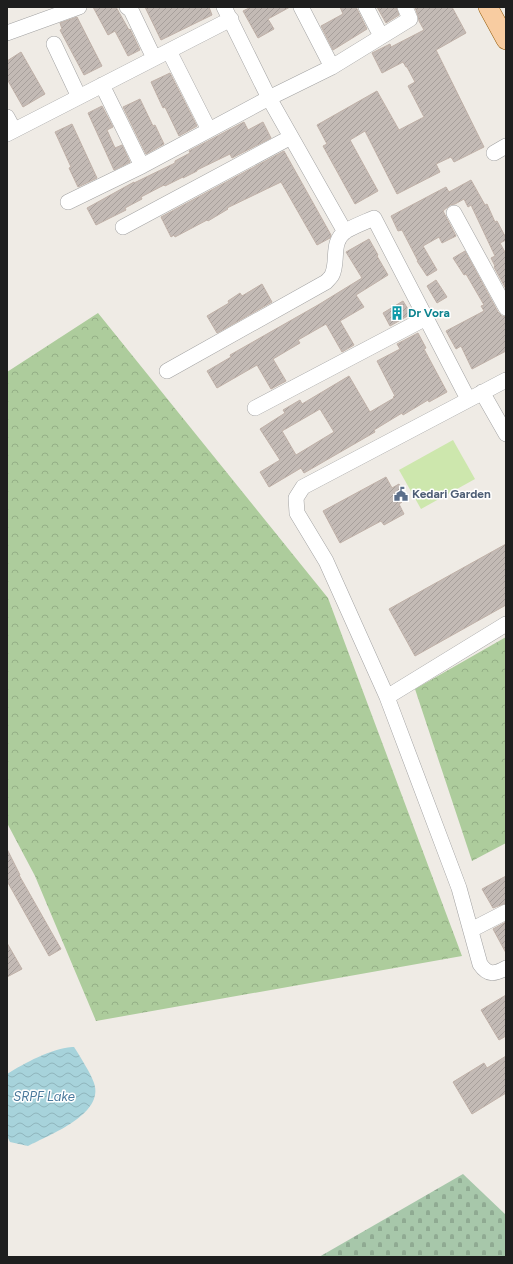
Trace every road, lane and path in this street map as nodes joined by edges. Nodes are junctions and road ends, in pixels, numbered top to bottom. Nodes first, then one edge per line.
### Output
1 (79, 7) edge
2 (127, 7) edge
3 (301, 7) edge
4 (366, 7) edge
5 (406, 7) edge
6 (488, 7) edge
7 (228, 13) edge
8 (7, 33) edge
9 (381, 36) junction
10 (506, 40) edge
11 (54, 44) dead end
12 (169, 51) junction
13 (154, 58) junction
14 (332, 67) junction
15 (102, 85) junction
16 (79, 97) junction
17 (270, 98) junction
18 (9, 127) edge
19 (209, 130) junction
20 (291, 137) junction
21 (142, 166) junction
22 (68, 202) dead end
23 (454, 213) dead end
24 (123, 227) dead end
25 (344, 232) junction
26 (506, 308) edge
27 (426, 318) junction
28 (167, 371) dead end
29 (506, 380) edge
30 (482, 392) junction
31 (468, 399) junction
32 (255, 408) dead end
33 (506, 434) edge
34 (506, 624) edge
35 (387, 697) junction
36 (506, 912) edge
37 (471, 930) junction
38 (506, 968) edge

1 - 8 street
2 - 13 street
3 - 14 street
4 - 9 street
5 - 9 street
6 - 10 main road
7 - 12 street
7 - 17 street
9 - 14 street
11 - 16 street
12 - 13 street
12 - 19 street
13 - 15 street
14 - 17 street
15 - 16 street
15 - 21 street
16 - 18 street
17 - 19 street
17 - 20 street
19 - 21 street
20 - 24 street
20 - 25 street
21 - 22 street
23 - 26 street
25 - 27 street
25 - 28 street
27 - 31 street
27 - 32 street
29 - 30 street
30 - 31 street
30 - 33 street
31 - 35 street
34 - 35 street
35 - 37 street
36 - 37 street
37 - 38 street

